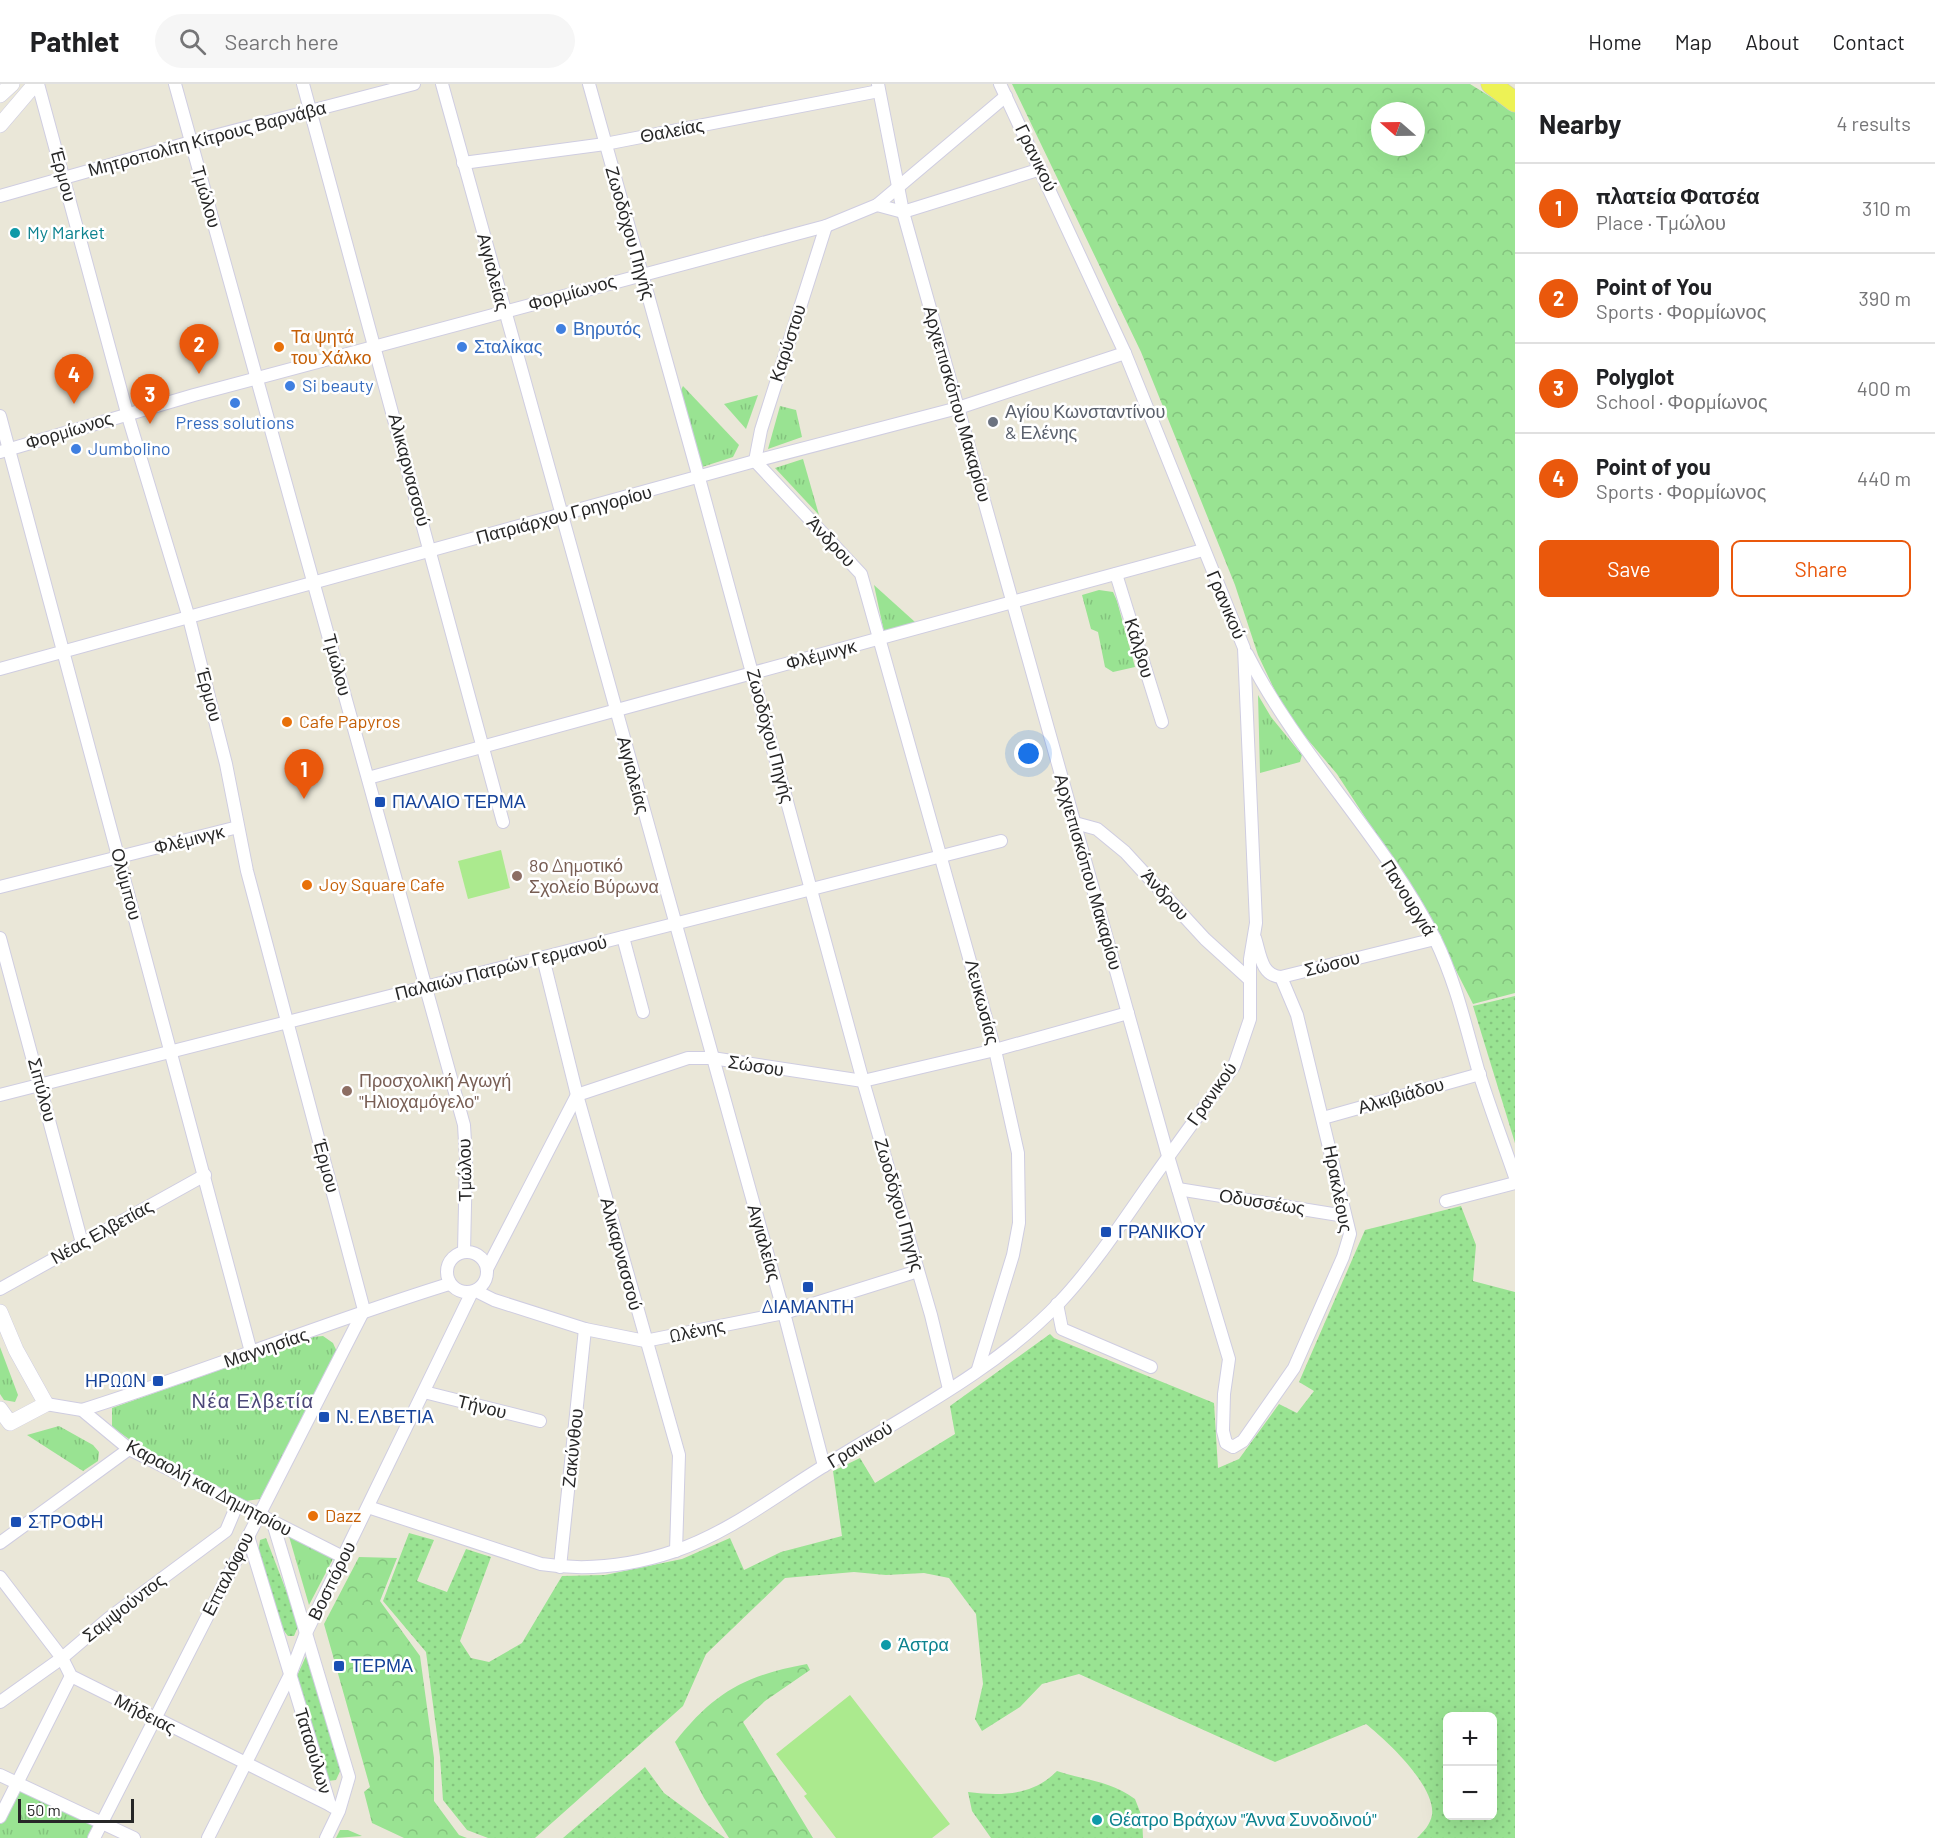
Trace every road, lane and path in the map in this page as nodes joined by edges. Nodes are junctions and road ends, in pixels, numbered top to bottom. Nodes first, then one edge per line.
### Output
1 (36, 84) edge
2 (175, 84) edge
3 (303, 84) edge
4 (414, 84) edge
5 (442, 84) edge
6 (589, 84) edge
7 (1000, 84) edge
8 (1491, 84) edge
9 (879, 87) edge
10 (1006, 96) junction
11 (1515, 102) edge
12 (310, 111) junction
13 (0, 125) edge
14 (191, 142) junction
15 (606, 144) junction
16 (463, 163) junction
17 (1041, 169) junction
18 (64, 177) junction
19 (896, 186) junction
20 (0, 196) edge
21 (877, 205) junction
22 (903, 212) junction
23 (826, 226) junction
24 (642, 274) junction
25 (505, 312) junction
26 (375, 347) junction
27 (1125, 353) junction
28 (257, 377) junction
29 (958, 408) junction
30 (127, 413) junction
31 (0, 416) edge
32 (4, 451) edge
33 (755, 461) junction
34 (699, 478) junction
35 (560, 516) junction
36 (1203, 550) junction
37 (431, 551) junction
38 (1116, 574) junction
39 (315, 582) junction
40 (1013, 602) junction
41 (189, 618) junction
42 (879, 639) junction
43 (1244, 648) junction
44 (64, 653) junction
45 (0, 669) edge
46 (752, 673) junction
47 (615, 711) junction
48 (1162, 722) dead end
49 (483, 747) junction
50 (368, 778) junction
51 (503, 822) dead end
52 (1075, 823) junction
53 (238, 827) junction
54 (1001, 841) dead end
55 (941, 856) junction
56 (119, 857) junction
57 (0, 887) edge
58 (812, 889) junction
59 (674, 924) junction
60 (623, 937) junction
61 (1255, 937) junction
62 (0, 938) edge
63 (1435, 939) junction
64 (543, 958) junction
65 (1281, 977) junction
66 (1249, 979) junction
67 (425, 988) junction
68 (643, 1012) dead end
69 (1128, 1012) junction
70 (288, 1022) junction
71 (995, 1050) junction
72 (171, 1052) junction
73 (712, 1058) junction
74 (1479, 1074) junction
75 (863, 1082) junction
76 (40, 1083) junction
77 (0, 1095) edge
78 (577, 1095) junction
79 (1323, 1118) junction
80 (1168, 1156) junction
81 (205, 1175) junction
82 (1515, 1177) edge
83 (1515, 1183) edge
84 (1178, 1189) junction
85 (1446, 1201) dead end
86 (1345, 1216) junction
87 (82, 1243) junction
88 (464, 1252) junction
89 (487, 1269) junction
90 (918, 1271) junction
91 (450, 1284) junction
92 (0, 1289) edge
93 (474, 1291) junction
94 (1057, 1304) junction
95 (364, 1310) junction
96 (0, 1312) edge
97 (784, 1313) junction
98 (585, 1329) junction
99 (645, 1341) junction
100 (251, 1352) junction
101 (1151, 1367) dead end
102 (978, 1369) junction
103 (949, 1389) junction
104 (424, 1392) junction
105 (46, 1404) junction
106 (0, 1410) edge
107 (82, 1410) junction
108 (540, 1420) dead end
109 (5, 1426) edge
110 (1233, 1447) joint
111 (129, 1449) junction
112 (824, 1466) junction
113 (237, 1505) junction
114 (368, 1507) junction
115 (258, 1516) junction
116 (273, 1523) junction
117 (248, 1536) junction
118 (0, 1543) edge
119 (675, 1551) junction
120 (344, 1557) junction
121 (560, 1567) junction
122 (0, 1577) edge
123 (306, 1633) junction
124 (62, 1658) junction
125 (290, 1675) junction
126 (71, 1676) junction
127 (0, 1702) edge
128 (154, 1719) junction
129 (245, 1764) junction
130 (0, 1775) edge
131 (16, 1783) junction
132 (335, 1808) junction
133 (0, 1817) edge
134 (101, 1822) junction
135 (94, 1838) edge
136 (134, 1838) edge
137 (208, 1838) edge
138 (326, 1838) edge

1 - 13 street
1 - 18 street, Έρμου
2 - 14 street, Τμώλου
3 - 12 street, Αλικαρνασσού
4 - 12 street, Μητροπολίτη Κίτρους Βαρνάβα
5 - 16 street, Αιγιαλείας
6 - 15 street, Ζωοδόχου Πηγής
7 - 10 street, Γρανικού
8 - 11 main road
9 - 15 street, Θαλείας
9 - 19 street, Αρχιεπισκόπου Μακαρίου
10 - 17 street, Γρανικού
10 - 19 street, Φορμίωνος
12 - 14 street, Μητροπολίτη Κίτρους Βαρνάβα
12 - 26 street, Αλικαρνασσού
14 - 18 street, Μητροπολίτη Κίτρους Βαρνάβα
14 - 28 street, Τμώλου
15 - 16 street, Θαλείας
15 - 24 street, Ζωοδόχου Πηγής
16 - 25 street, Αιγιαλείας
17 - 22 street
17 - 27 street, Γρανικού
18 - 20 street, Μητροπολίτη Κίτρους Βαρνάβα
18 - 30 street, Έρμου
19 - 21 street, Φορμίωνος
19 - 22 street, Αρχιεπισκόπου Μακαρίου
21 - 22 street
21 - 23 street, Φορμίωνος
22 - 29 street, Αρχιεπισκόπου Μακαρίου
23 - 24 street, Φορμίωνος
23 - 33 street, Καρύστου
24 - 25 street, Φορμίωνος
24 - 34 street, Ζωοδόχου Πηγής
25 - 26 street, Φορμίωνος
25 - 35 street, Αιγιαλείας
26 - 28 street, Φορμίωνος
26 - 37 street, Αλικαρνασσού
27 - 29 street, Πατριάρχου Γρηγορίου
27 - 36 street, Γρανικού
28 - 30 street, Φορμίωνος
28 - 39 street, Τμώλου
29 - 33 street, Πατριάρχου Γρηγορίου
29 - 40 street, Αρχιεπισκόπου Μακαρίου
30 - 32 street, Φορμίωνος
30 - 41 street, Έρμου
31 - 32 street, Ολύμπου
32 - 44 street, Ολύμπου
33 - 34 street, Πατριάρχου Γρηγορίου
33 - 42 street, Άνδρου
34 - 35 street, Πατριάρχου Γρηγορίου
34 - 46 street, Ζωοδόχου Πηγής
35 - 37 street, Πατριάρχου Γρηγορίου
35 - 47 street, Αιγιαλείας
36 - 38 street, Φλέμινγκ
36 - 43 street, Γρανικού
37 - 39 street, Πατριάρχου Γρηγορίου
37 - 49 street, Αλικαρνασσού
38 - 40 street, Φλέμινγκ
38 - 48 street, Κάλβου
39 - 41 street, Πατριάρχου Γρηγορίου
39 - 50 street, Τμώλου
40 - 42 street, Φλέμινγκ
40 - 52 street, Αρχιεπισκόπου Μακαρίου
41 - 44 street, Πατριάρχου Γρηγορίου
41 - 53 street, Έρμου
42 - 46 street, Φλέμινγκ
42 - 55 street, Λευκωσίας
43 - 61 street, Γρανικού
43 - 63 street, Πανουργιά
44 - 45 street, Πατριάρχου Γρηγορίου
44 - 56 street, Ολύμπου
46 - 47 street, Φλέμινγκ
46 - 58 street, Ζωοδόχου Πηγής
47 - 49 street, Φλέμινγκ
47 - 59 street, Αιγιαλείας
49 - 50 street, Φλέμινγκ
49 - 51 street, Αλικαρνασσού
50 - 67 street, Τμώλου
52 - 66 street, Άνδρου
52 - 69 street, Αρχιεπισκόπου Μακαρίου
53 - 56 street, Φλέμινγκ
53 - 70 street, Έρμου
54 - 55 street, Παλαιών Πατρών Γερμανού
55 - 58 street, Παλαιών Πατρών Γερμανού
55 - 71 street, Λευκωσίας
56 - 57 street, Φλέμινγκ
56 - 72 street, Ολύμπου
58 - 59 street, Παλαιών Πατρών Γερμανού
58 - 75 street, Ζωοδόχου Πηγής
59 - 60 street, Παλαιών Πατρών Γερμανού
59 - 73 street, Αιγιαλείας
60 - 64 street, Παλαιών Πατρών Γερμανού
60 - 68 street
61 - 65 street, Σώσου
61 - 66 street, Γρανικού
62 - 76 street, Σιπύλου
63 - 65 street, Σώσου
63 - 74 street, Πανουργιά
64 - 67 street, Παλαιών Πατρών Γερμανού
64 - 78 street, Αλικαρνασσού
65 - 79 street, Ηρακλέους
66 - 80 street, Γρανικού
67 - 70 street, Παλαιών Πατρών Γερμανού
67 - 88 street, Τμώλου
69 - 71 street, Σώσου
69 - 80 street, Αρχιεπισκόπου Μακαρίου
70 - 72 street, Παλαιών Πατρών Γερμανού
70 - 95 street, Έρμου
71 - 75 street, Σώσου
71 - 102 street, Λευκωσίας
72 - 76 street, Παλαιών Πατρών Γερμανού
72 - 81 street, Ολύμπου
73 - 75 street, Σώσου
73 - 78 street, Σώσου
73 - 97 street, Αιγιαλείας
74 - 79 street, Αλκιβιάδου
74 - 82 street, Πανουργιά
75 - 90 street, Ζωοδόχου Πηγής
76 - 77 street, Παλαιών Πατρών Γερμανού
76 - 87 street, Σιπύλου
78 - 89 street
78 - 99 street, Αλικαρνασσού
79 - 86 street, Ηρακλέους
80 - 84 street, Αρχιεπισκόπου Μακαρίου
80 - 94 street, Γρανικού
81 - 87 street, Νέας Ελβετίας
81 - 100 street, Ολύμπου
83 - 85 street
84 - 86 street, Οδυσσέως
84 - 110 street, Αρχιεπισκόπου Μακαρίου
86 - 110 street, Ηρακλέους
87 - 92 street, Νέας Ελβετίας
88 - 89 street
88 - 91 street
89 - 93 street
90 - 97 street, Ωλένης
90 - 103 street, Ζωοδόχου Πηγής
91 - 93 street
91 - 95 street, Μαγνησίας
93 - 98 street, Ωλένης
93 - 104 street, Βοσπόρου
94 - 101 street
94 - 102 street, Γρανικού
95 - 100 street, Μαγνησίας
95 - 115 street, Επταλόφου
96 - 105 street
97 - 99 street, Ωλένης
97 - 112 street, Αιγιαλείας
98 - 99 street, Ωλένης
98 - 121 street, Ζακύνθου
99 - 119 street, Αλικαρνασσού
100 - 107 street, Μαγνησίας
102 - 103 street, Γρανικού
103 - 112 street, Γρανικού
104 - 108 street, Τήνου
104 - 114 street, Βοσπόρου
105 - 107 street
105 - 109 street
106 - 109 street
107 - 111 street, Καραολή και Δημητρίου
111 - 113 street, Καραολή και Δημητρίου
111 - 118 street
112 - 119 street, Γρανικού
113 - 115 street, Καραολή και Δημητρίου
113 - 124 street, Σαμψούντος
114 - 120 street, Βοσπόρου
114 - 121 street, Γρανικού
115 - 116 street, Καραολή και Δημητρίου
115 - 117 street, Επταλόφου
116 - 120 street, Καραολή και Δημητρίου
116 - 123 street, Ταταούλων
117 - 125 street, Ταταούλων
117 - 128 street, Επταλόφου
119 - 121 street, Γρανικού
120 - 123 street, Βοσπόρου
122 - 124 street
123 - 125 street, Βοσπόρου
123 - 132 street, Ταταούλων
124 - 126 street
124 - 127 street, Σαμψούντος
125 - 129 street, Βοσπόρου
125 - 132 street, Ταταούλων
126 - 128 street, Μήδειας
126 - 131 street
128 - 129 street, Μήδειας
128 - 134 street, Επταλόφου
129 - 132 street, Μήδειας
129 - 137 street, Βοσπόρου
130 - 131 street
131 - 133 street
131 - 134 street
132 - 138 street
134 - 135 street, Επταλόφου
134 - 136 street

